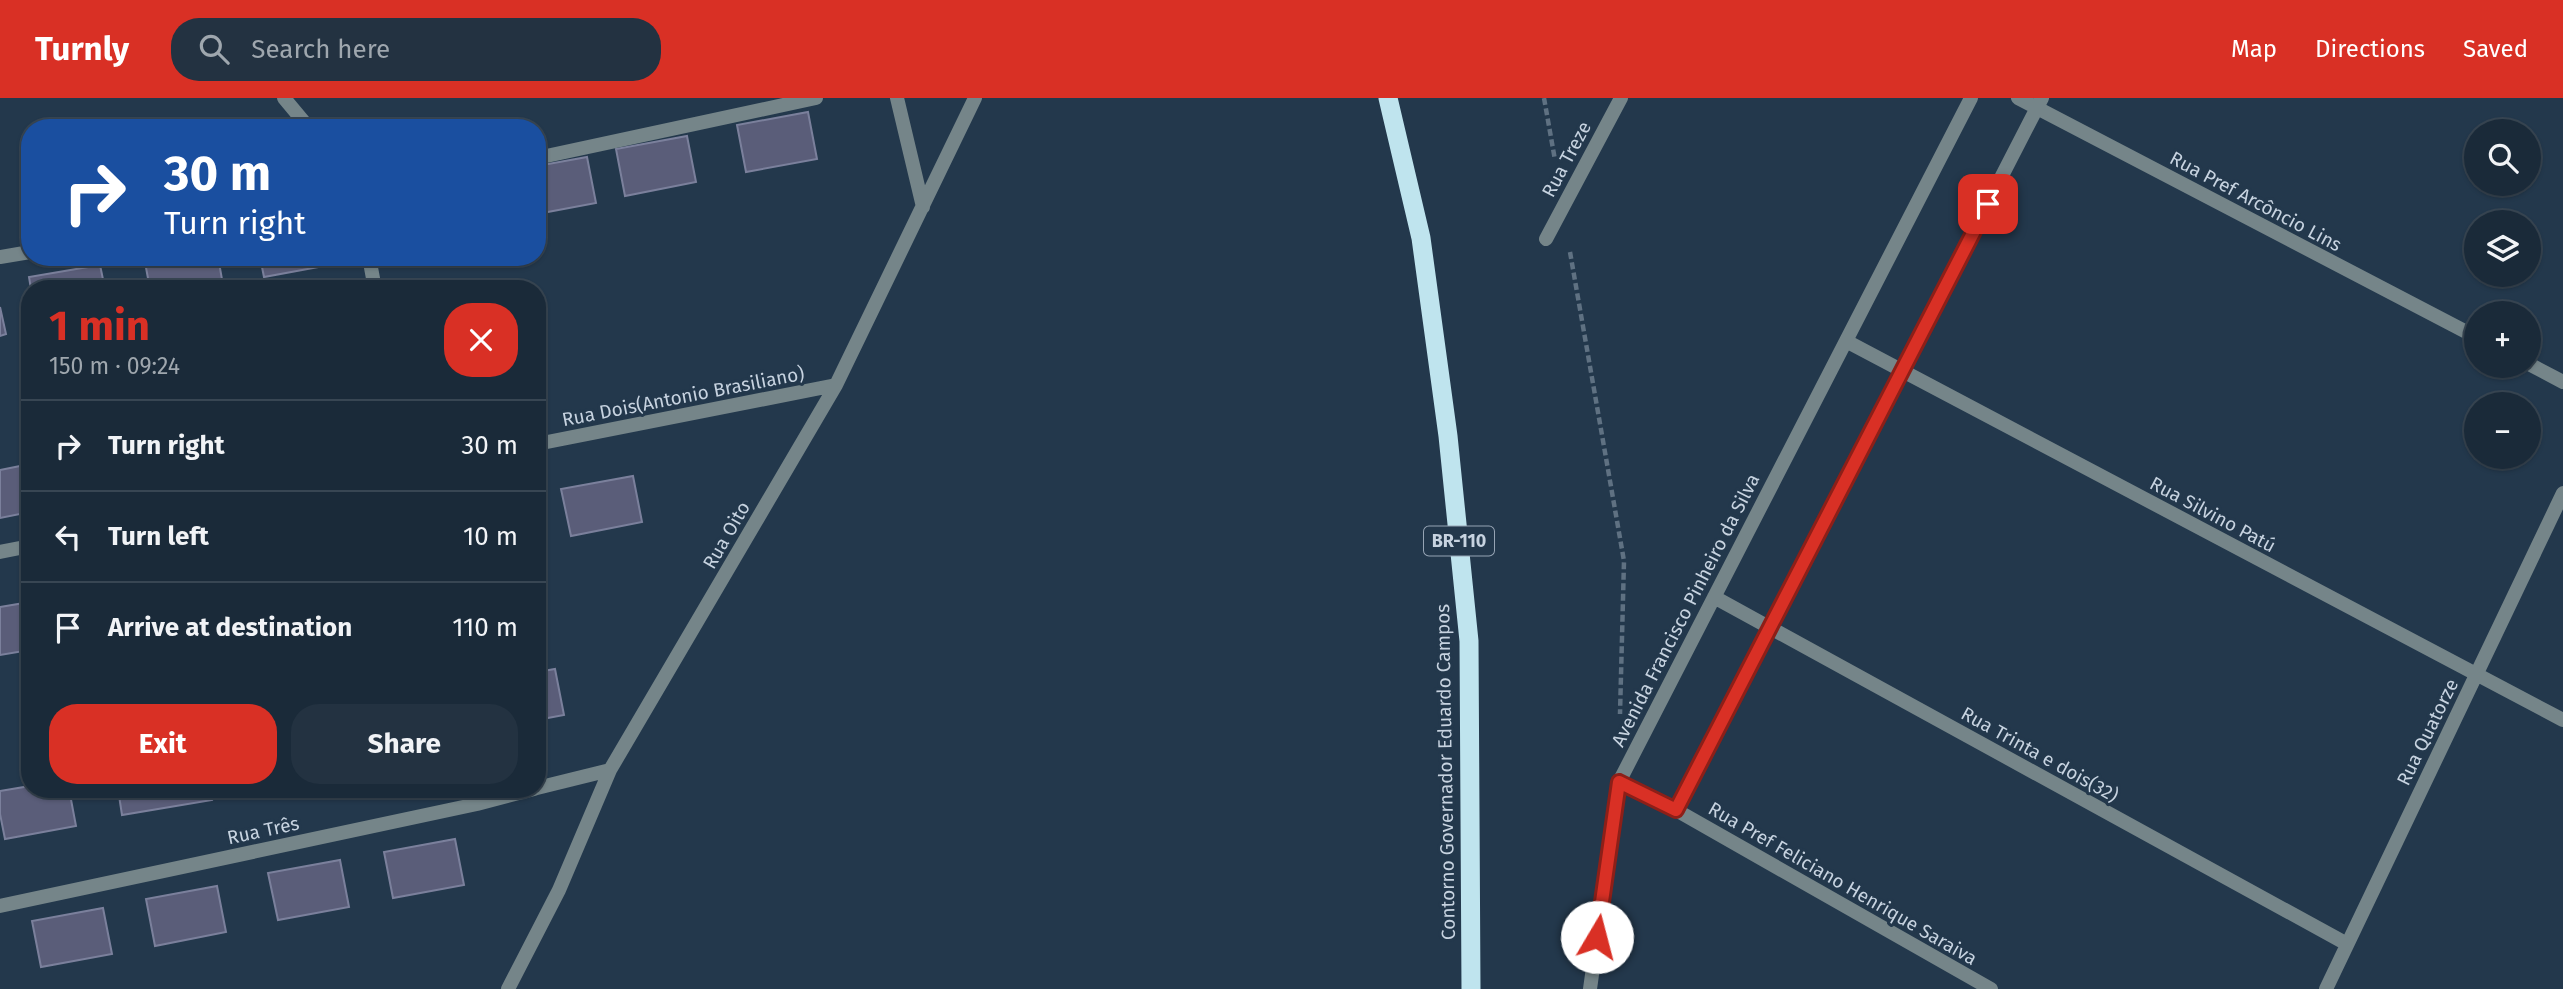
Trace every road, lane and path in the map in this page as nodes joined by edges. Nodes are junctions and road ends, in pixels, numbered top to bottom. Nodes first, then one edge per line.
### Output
1 (284, 98) edge
2 (816, 98) edge
3 (897, 98) edge
4 (975, 98) edge
5 (1388, 98) edge
6 (1544, 98) edge
7 (1621, 98) edge
8 (1971, 98) edge
9 (2018, 98) edge
10 (2040, 103) edge
11 (302, 119) edge
12 (546, 156) edge
13 (923, 207) junction
14 (1563, 207) junction
15 (1546, 239) dead end
16 (21, 254) edge
17 (0, 257) edge
18 (2464, 331) edge
19 (1846, 341) junction
20 (2541, 370) edge
21 (1902, 371) junction
22 (2563, 382) edge
23 (836, 385) junction
24 (546, 442) edge
25 (2563, 493) edge
26 (21, 548) edge
27 (0, 552) edge
28 (1714, 597) junction
29 (1770, 628) junction
30 (2476, 674) junction
31 (2563, 720) edge
32 (1620, 727) dead end
33 (610, 770) junction
34 (1619, 782) junction
35 (546, 786) edge
36 (471, 798) edge
37 (1676, 810) junction
38 (0, 906) edge
39 (2347, 944) junction
40 (508, 989) edge
41 (1471, 989) edge
42 (1590, 989) edge
43 (1991, 989) edge
44 (2326, 989) edge

1 - 11 street
2 - 12 street
3 - 13 street
4 - 13 street, Rua Oito
5 - 41 highway, Contorno Governador Eduardo Campos / BR-110
6 - 14 path
7 - 14 street, Rua Treze
8 - 19 street, Avenida Francisco Pinheiro da Silva
9 - 10 street, Rua Pref Arcôncio Lins
10 - 18 street, Rua Pref Arcôncio Lins
10 - 21 street
13 - 23 street, Rua Oito
14 - 15 street, Rua Treze
14 - 32 path
16 - 17 street
19 - 21 street, Rua Silvino Patú
19 - 28 street, Avenida Francisco Pinheiro da Silva
20 - 22 street
21 - 29 street
21 - 30 street, Rua Silvino Patú
23 - 24 street, Rua Dois(Antonio Brasiliano)
23 - 33 street, Rua Oito
25 - 30 street, Rua Quatorze
26 - 27 street
28 - 29 street, Rua Trinta e dois(32)
28 - 34 street, Avenida Francisco Pinheiro da Silva
29 - 37 street
29 - 39 street, Rua Trinta e dois(32)
30 - 31 street, Rua Silvino Patú
30 - 39 street, Rua Quatorze
33 - 35 street, Rua Três
33 - 40 street, Rua Oito
34 - 37 street
34 - 42 street, Avenida Francisco Pinheiro da Silva
36 - 38 street, Rua Três
37 - 43 street, Rua Pref Feliciano Henrique Saraiva
39 - 44 street, Rua Quatorze

